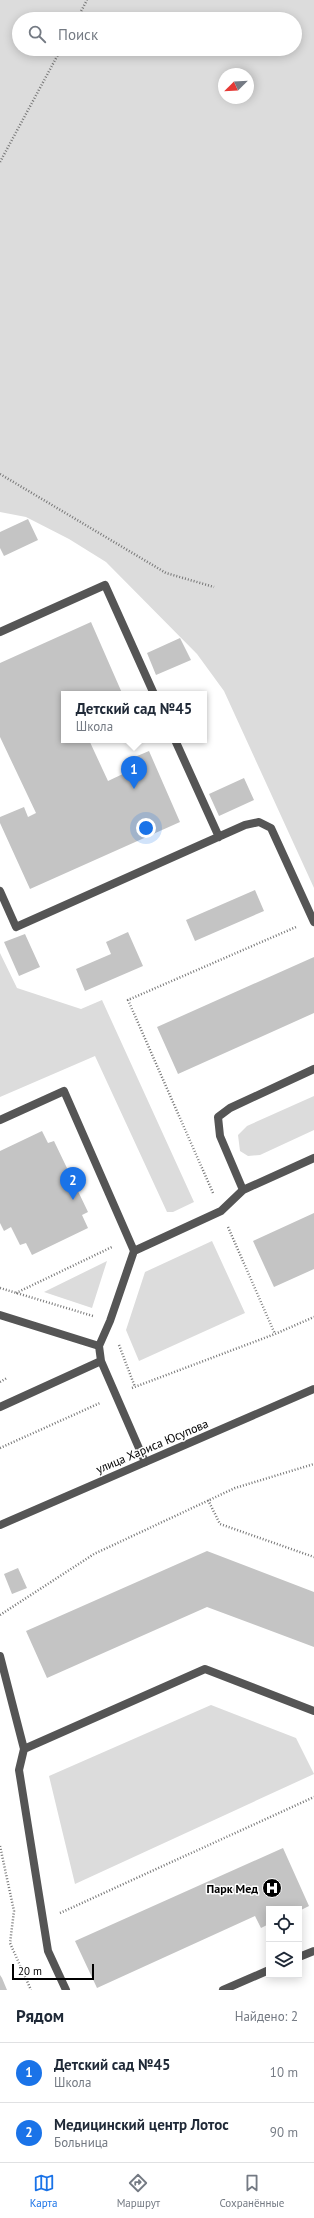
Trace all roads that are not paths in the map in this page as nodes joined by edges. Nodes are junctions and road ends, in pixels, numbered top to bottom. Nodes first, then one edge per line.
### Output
1 (0, 632) edge
2 (153, 691) edge
3 (176, 743) edge
4 (219, 837) junction
5 (0, 891) edge
6 (313, 921) edge
7 (314, 1069) edge
8 (0, 1120) edge
9 (314, 1158) edge
10 (242, 1190) junction
11 (134, 1251) junction
12 (0, 1315) edge
13 (99, 1346) junction
14 (101, 1361) junction
15 (314, 1390) edge
16 (0, 1406) edge
17 (145, 1462) junction
18 (0, 1525) edge
19 (0, 1656) edge
20 (314, 1711) edge
21 (24, 1749) junction
22 (314, 1951) edge
23 (302, 1956) edge
24 (266, 1971) edge
25 (66, 1990) edge
26 (223, 1990) edge

1 - 2 street
3 - 4 street
4 - 5 street
4 - 6 street
7 - 10 street
8 - 11 street
9 - 10 street
10 - 11 street
11 - 13 street
12 - 13 street
13 - 14 street
14 - 16 street
14 - 17 street
15 - 17 street, улица Хариса Юсупова
17 - 18 street, улица Хариса Юсупова
19 - 21 street
20 - 21 street
21 - 25 street
22 - 23 street
24 - 26 street

